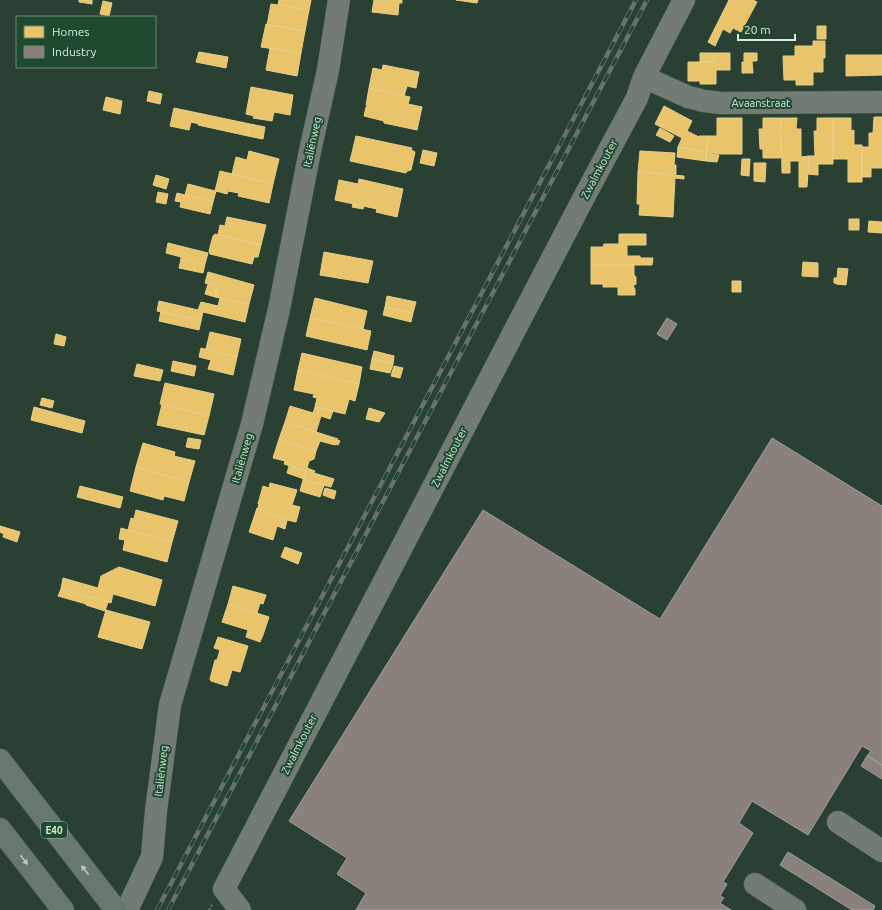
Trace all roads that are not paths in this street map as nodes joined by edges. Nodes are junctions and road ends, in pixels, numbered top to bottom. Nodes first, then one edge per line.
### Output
1 (339, 0) edge
2 (684, 0) edge
3 (644, 77) junction
4 (882, 102) edge
5 (0, 760) edge
6 (838, 822) dead end
7 (0, 829) edge
8 (882, 851) edge
9 (755, 884) dead end
10 (117, 907) edge
11 (63, 910) edge
12 (240, 910) edge
13 (795, 910) edge

1 - 10 street, Italiënweg
2 - 3 street, Zwalmkouter
3 - 4 street, Avaanstraat
3 - 12 street, Zwalmkouter
10 -> 5 highway, E40
6 - 8 street
7 -> 11 highway
9 - 13 street

